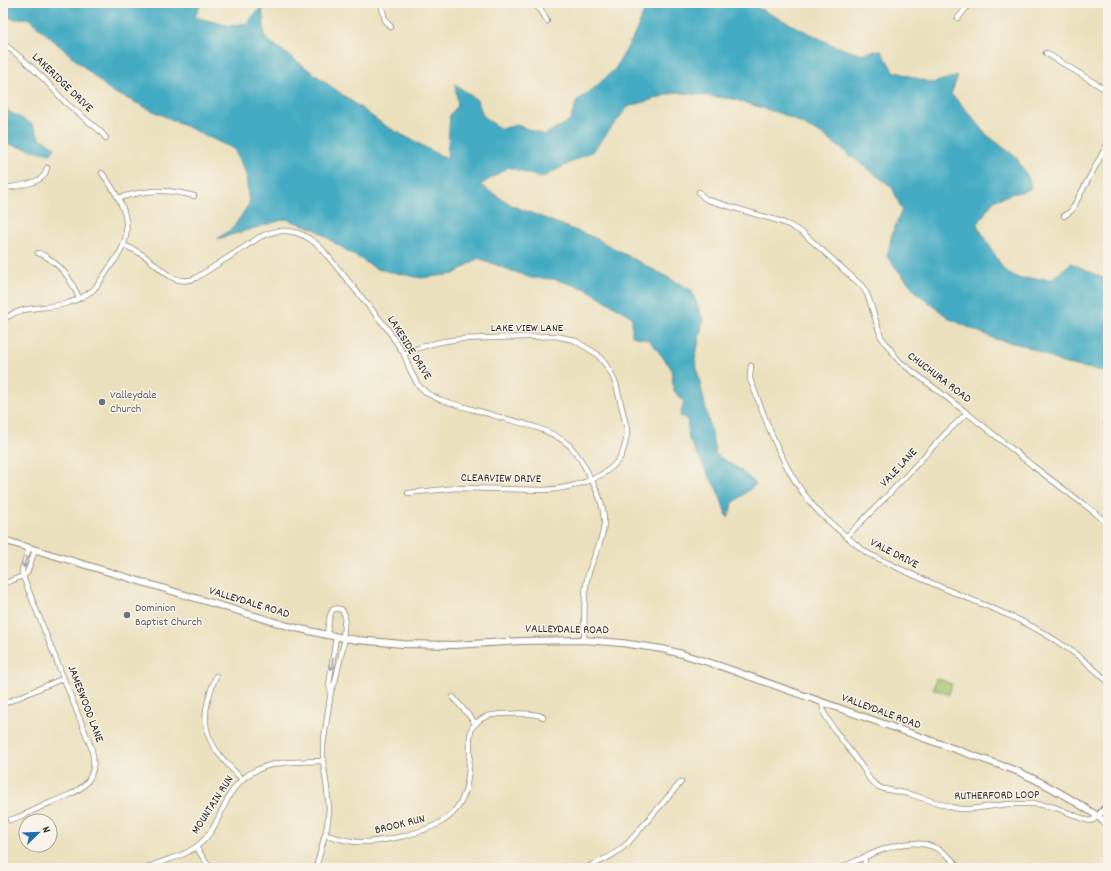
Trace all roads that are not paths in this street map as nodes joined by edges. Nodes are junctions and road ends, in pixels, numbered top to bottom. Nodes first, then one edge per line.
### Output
1 (381, 3) edge
2 (532, 3) edge
3 (970, 3) edge
4 (958, 18) dead end
5 (547, 21) dead end
6 (391, 27) dead end
7 (3, 43) edge
8 (1046, 53) dead end
9 (1108, 91) edge
10 (106, 138) dead end
11 (1108, 143) edge
12 (47, 168) dead end
13 (102, 172) dead end
14 (3, 188) edge
15 (699, 192) dead end
16 (194, 196) dead end
17 (118, 198) junction
18 (1064, 216) dead end
19 (124, 245) junction
20 (38, 253) dead end
21 (79, 298) junction
22 (3, 320) edge
23 (404, 354) junction
24 (751, 366) dead end
25 (967, 413) junction
26 (592, 479) junction
27 (408, 493) dead end
28 (1108, 524) edge
29 (846, 537) junction
30 (3, 540) edge
31 (32, 549) junction
32 (24, 576) junction
33 (3, 584) edge
34 (327, 635) junction
35 (341, 637) junction
36 (584, 640) junction
37 (216, 676) dead end
38 (64, 678) junction
39 (1108, 682) edge
40 (331, 691) junction
41 (453, 697) dead end
42 (822, 702) junction
43 (3, 704) edge
44 (543, 717) dead end
45 (476, 724) junction
46 (323, 761) junction
47 (242, 779) junction
48 (681, 782) dead end
49 (1108, 805) edge
50 (1098, 816) junction
51 (10, 820) dead end
52 (1108, 825) edge
53 (326, 835) junction
54 (196, 847) junction
55 (864, 858) junction
56 (147, 868) edge
57 (210, 868) edge
58 (316, 868) edge
59 (586, 868) edge
60 (840, 868) edge
61 (866, 868) edge
62 (959, 868) edge

1 - 6 street
2 - 5 street
3 - 4 street
7 - 10 street, LAKERIDGE DRIVE
8 - 9 street
11 - 18 street
12 - 14 street
13 - 17 street
15 - 25 street, CHUCHURA ROAD
16 - 17 street
17 - 19 street
19 - 21 street
19 - 23 street, LAKESIDE DRIVE
20 - 21 street
21 - 22 street
23 - 26 street, LAKESIDE DRIVE
23 - 26 street, LAKE VIEW LANE
24 - 29 street, VALE DRIVE
25 - 28 street, CHUCHURA ROAD
25 - 29 street, VALE LANE
26 - 27 street, CLEARVIEW DRIVE
26 - 36 street, LAKESIDE DRIVE
29 - 39 street, VALE DRIVE
30 - 31 main road, VALLEYDALE ROAD
31 - 32 street, JAMESWOOD LANE
31 - 34 main road, VALLEYDALE ROAD
32 - 33 street
32 - 38 street, JAMESWOOD LANE
34 - 35 main road, VALLEYDALE ROAD
34 - 35 street
35 - 36 main road, VALLEYDALE ROAD
35 - 40 street
35 -> 40 street
36 - 42 main road, VALLEYDALE ROAD
37 - 47 street
38 - 43 street
38 - 51 street, JAMESWOOD LANE
40 - 46 street
41 - 45 street
42 - 50 main road, VALLEYDALE ROAD
42 - 50 street, RUTHERFORD LOOP
44 - 45 street
45 - 53 street, BROOK RUN
46 - 47 street, MOUNTAIN RUN
46 - 53 street
47 - 54 street, MOUNTAIN RUN
48 - 59 street
49 - 50 street
50 - 52 main road, VALLEYDALE ROAD
53 - 58 street
54 - 56 street, MOUNTAIN RUN
54 - 57 street
55 - 60 street
55 - 61 street
55 - 62 street

